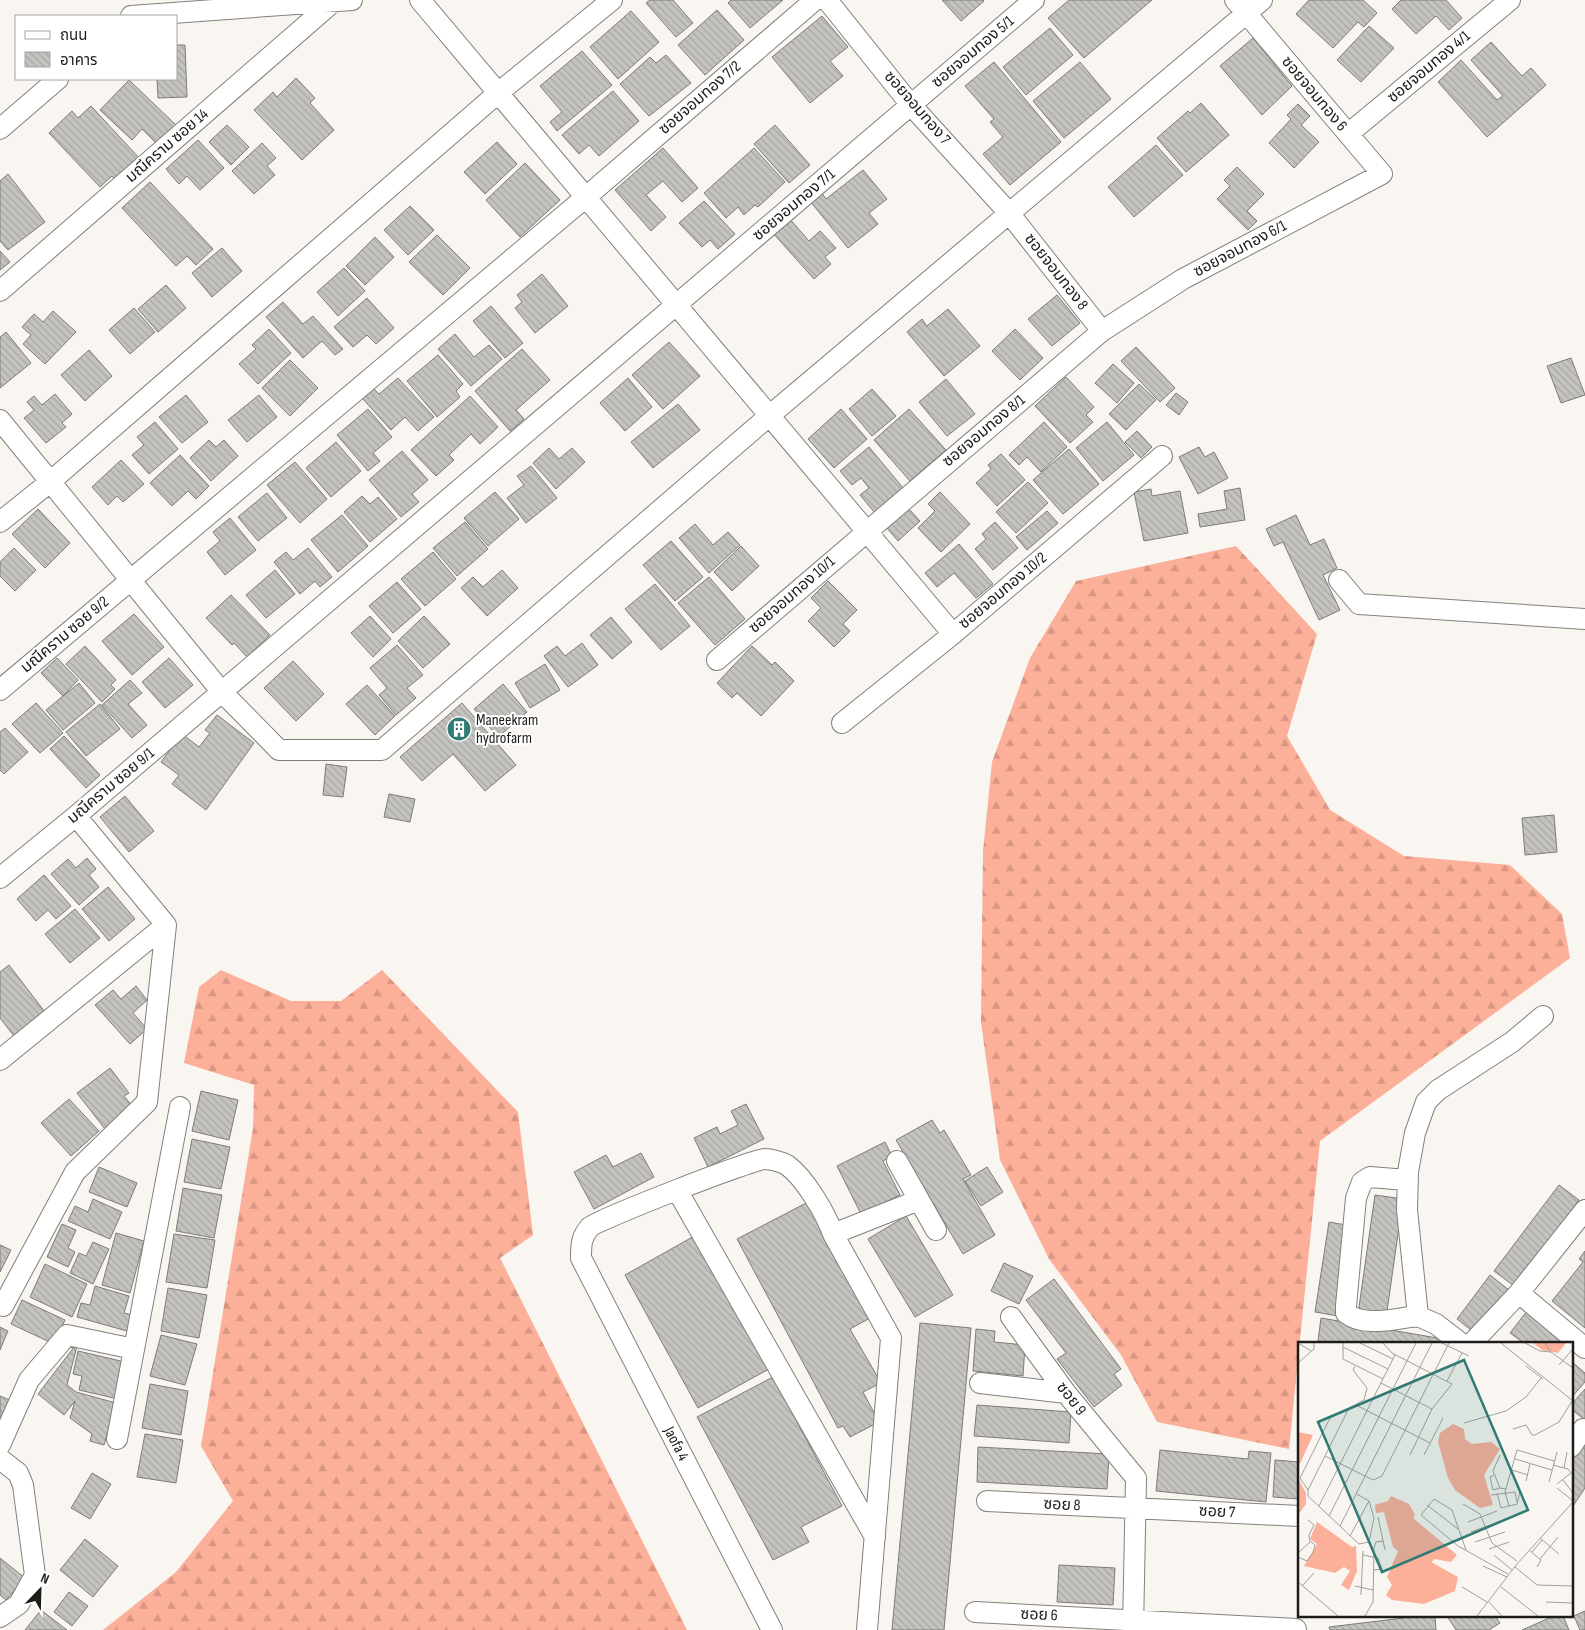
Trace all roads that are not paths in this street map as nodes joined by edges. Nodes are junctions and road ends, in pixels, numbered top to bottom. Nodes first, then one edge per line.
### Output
1 (420, 0) edge
2 (612, 0) edge
3 (815, 0) edge
4 (827, 0) edge
5 (1034, 0) edge
6 (1262, 0) edge
7 (1510, 0) edge
8 (343, 1) edge
9 (1241, 7) edge
10 (145, 15) edge
11 (57, 80) edge
12 (498, 93) junction
13 (911, 105) junction
14 (0, 129) edge
15 (1348, 134) junction
16 (1382, 174) joint
17 (586, 197) junction
18 (1009, 213) junction
19 (0, 291) edge
20 (676, 305) junction
21 (1102, 331) junction
22 (770, 416) junction
23 (0, 420) edge
24 (1162, 456) dead end
25 (50, 482) junction
26 (0, 522) edge
27 (866, 531) junction
28 (131, 580) junction
29 (1340, 580) dead end
30 (1585, 619) edge
31 (953, 634) junction
32 (717, 660) dead end
33 (0, 690) edge
34 (221, 691) junction
35 (842, 723) dead end
36 (76, 816) junction
37 (0, 878) edge
38 (166, 925) junction
39 (1543, 1016) dead end
40 (0, 1060) edge
41 (180, 1107) dead end
42 (897, 1161) dead end
43 (1407, 1180) junction
44 (677, 1190) junction
45 (919, 1200) junction
46 (1585, 1210) edge
47 (936, 1230) dead end
48 (833, 1234) junction
49 (1519, 1293) junction
50 (0, 1305) edge
51 (1418, 1316) junction
52 (1011, 1317) dead end
53 (1459, 1342) edge
54 (1473, 1342) edge
55 (134, 1348) junction
56 (1585, 1348) edge
57 (980, 1383) dead end
58 (1066, 1393) junction
59 (1583, 1429) dead end
60 (117, 1438) dead end
61 (0, 1445) edge
62 (1572, 1446) edge
63 (0, 1459) edge
64 (987, 1501) dead end
65 (1136, 1509) junction
66 (1298, 1516) edge
67 (875, 1537) junction
68 (975, 1612) dead end
69 (0, 1617) edge
70 (1133, 1624) edge
71 (1296, 1629) dead end
72 (772, 1630) edge
73 (867, 1630) edge

1 - 12 street
2 - 12 street
3 - 17 street, ซอยจอมทอง 7/2
4 - 13 street, ซอยจอมทอง 7
5 - 13 street, ซอยจอมทอง 5/1
6 - 9 street
7 - 15 street, ซอยจอมทอง 4/1
8 - 10 street
8 - 19 street, มณีคราม ซอย 14
9 - 15 street, ซอยจอมทอง 6
9 - 18 street
11 - 14 street
12 - 17 street
12 - 25 street
13 - 18 street, ซอยจอมทอง 7
13 - 20 street, ซอยจอมทอง 7/1
15 - 16 street, ซอยจอมทอง 6
16 - 21 street, ซอยจอมทอง 6/1
17 - 20 street
17 - 28 street, ซอยจอมทอง 7/2
18 - 21 street, ซอยจอมทอง 8
18 - 22 street
20 - 22 street
20 - 34 street, ซอยจอมทอง 7/1
21 - 27 street, ซอยจอมทอง 8/1
22 - 27 street
22 - 34 street
23 - 25 street
24 - 31 street, ซอยจอมทอง 10/2
25 - 26 street
25 - 28 street
27 - 31 street
27 - 32 street, ซอยจอมทอง 10/1
28 - 33 street, มณีคราม ซอย 9/2
28 - 34 street
29 - 30 street
31 - 35 street, ซอยจอมทอง 10/2
34 - 36 street, มณีคราม ซอย 9/1
36 - 37 street, มณีคราม ซอย 9/1
36 - 38 street
38 - 40 street
38 - 50 street
39 - 43 street
41 - 55 street
42 - 45 street
43 - 51 street
43 - 51 street
44 - 48 street
44 - 67 street
44 - 72 street, Jaofa 4
45 - 47 street
45 - 48 street
46 - 49 street
48 - 67 street
49 - 54 street
49 - 56 street
51 - 53 street
52 - 58 street, ซอย 9
55 - 60 street
55 - 61 street
57 - 58 street
58 - 65 street, ซอย 9
59 - 62 street
63 - 69 street
64 - 65 street, ซอย 8
65 - 66 street, ซอย 7
65 - 70 street
67 - 73 street
68 - 70 street, ซอย 6
70 - 71 street, ซอย 6

